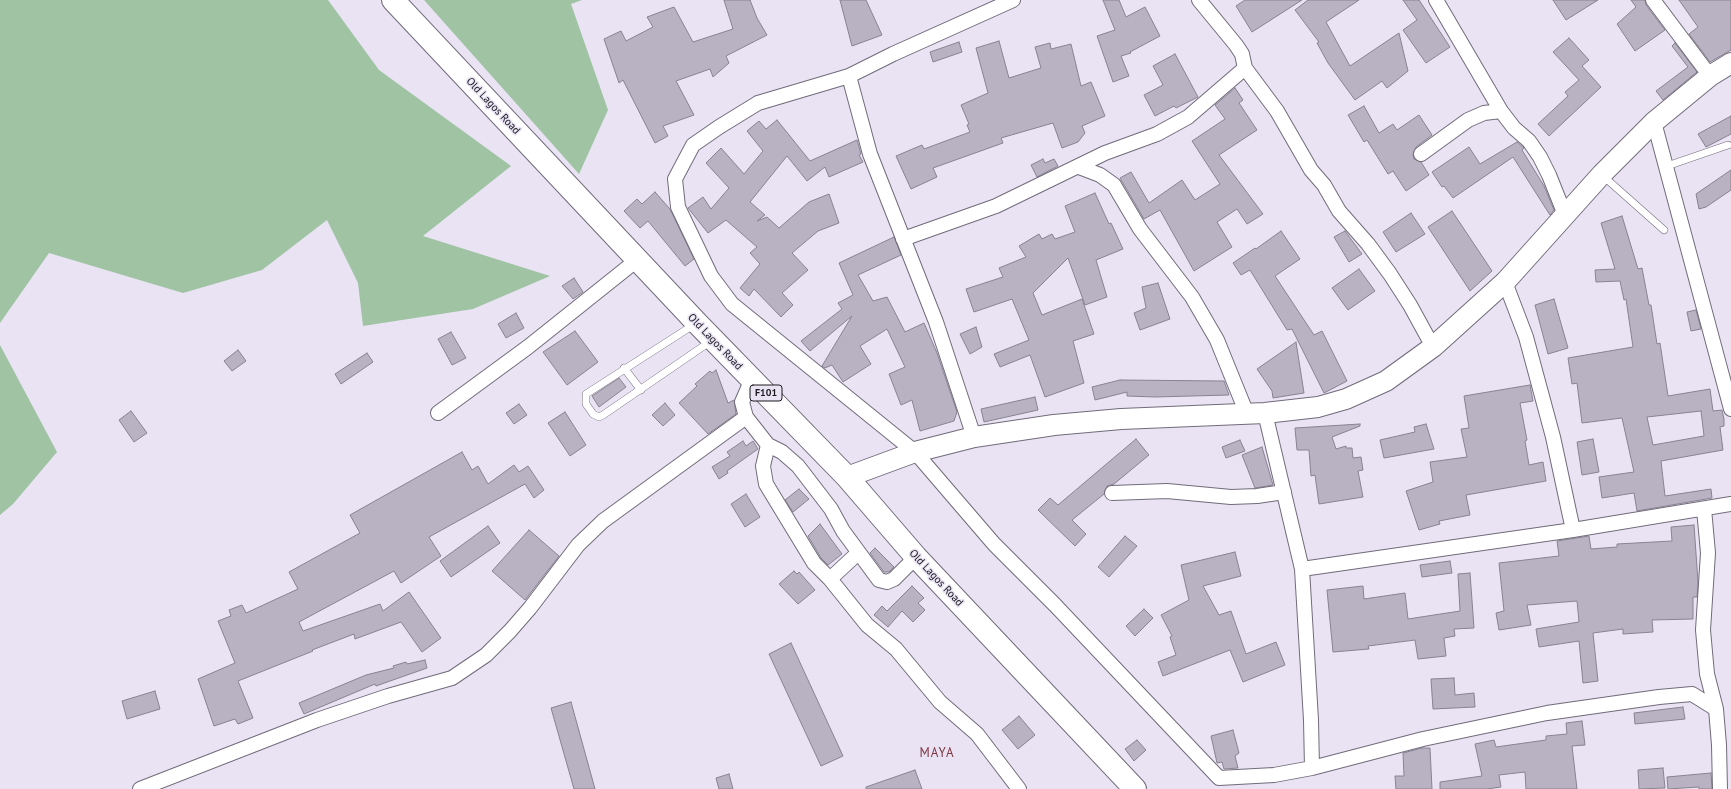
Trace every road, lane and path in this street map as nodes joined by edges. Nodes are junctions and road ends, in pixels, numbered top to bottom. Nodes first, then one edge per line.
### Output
1 (393, 0) edge
2 (1013, 0) edge
3 (1199, 0) edge
4 (1436, 0) edge
5 (1653, 0) edge
6 (1731, 63) edge
7 (1245, 68) junction
8 (849, 76) junction
9 (1710, 76) junction
10 (1501, 111) junction
11 (1654, 122) junction
12 (1728, 145) dead end
13 (1421, 154) dead end
14 (1667, 166) junction
15 (1080, 167) junction
16 (1602, 174) junction
17 (1565, 215) junction
18 (1664, 230) dead end
19 (903, 239) junction
20 (637, 260) junction
21 (1505, 282) junction
22 (696, 323) junction
23 (713, 340) junction
24 (1433, 347) junction
25 (624, 368) junction
26 (752, 379) junction
27 (641, 390) junction
28 (1731, 409) edge
29 (438, 412) dead end
30 (1256, 414) junction
31 (746, 417) junction
32 (974, 437) junction
33 (768, 445) junction
34 (915, 452) junction
35 (847, 477) junction
36 (1284, 492) junction
37 (1112, 494) dead end
38 (1731, 504) edge
39 (1704, 509) junction
40 (1573, 530) junction
41 (858, 553) junction
42 (916, 556) junction
43 (1302, 569) junction
44 (830, 579) junction
45 (1707, 674) junction
46 (1692, 694) junction
47 (1716, 709) junction
48 (1312, 768) junction
49 (140, 789) edge
50 (1019, 789) edge
51 (1135, 789) edge
52 (1720, 789) edge

1 - 20 main road, Old Lagos Road / F101
2 - 8 street
3 - 7 street
4 - 10 street
5 - 9 street
6 - 9 street
7 - 15 street
7 - 24 street
8 - 19 street
8 - 34 street
9 - 11 street
10 - 13 street
10 - 17 street
11 - 14 street
11 - 16 street
12 - 14 lane
14 - 28 street
15 - 19 street
15 - 30 street
16 - 17 street
16 - 18 lane
17 - 21 street
19 - 32 street
20 - 22 main road, Old Lagos Road / F101
20 - 29 street
21 - 24 street
21 - 40 street
22 - 23 main road, Old Lagos Road / F101
22 - 25 lane
23 - 26 main road, Old Lagos Road / F101
23 - 27 lane
24 - 30 street
25 - 27 lane
25 - 27 lane
26 - 31 street
26 - 35 main road, Old Lagos Road / F101
30 - 32 street
30 - 36 street
31 - 33 street
31 - 49 street
32 - 34 street
33 - 41 street
33 - 44 street
34 - 35 street
34 - 48 street
35 - 42 main road, Old Lagos Road / F101
36 - 37 street
36 - 43 street
38 - 39 street
39 - 40 street
39 - 45 street
40 - 43 street
41 - 42 street
41 - 44 street
42 - 51 main road, Old Lagos Road / F101
43 - 48 street
44 - 50 street
45 - 46 street
45 - 47 street
46 - 47 street
46 - 48 street
47 - 52 street

